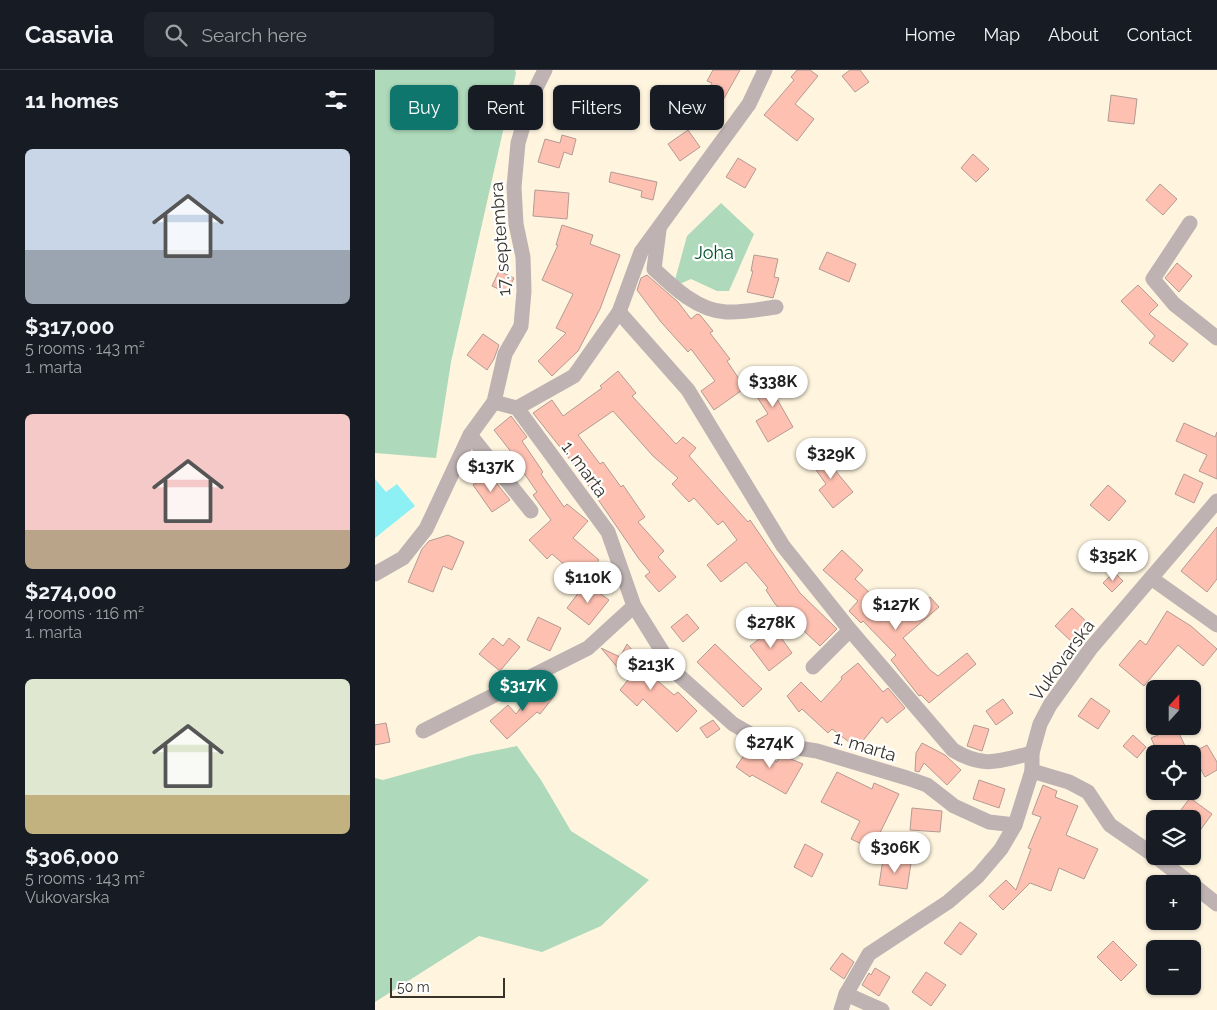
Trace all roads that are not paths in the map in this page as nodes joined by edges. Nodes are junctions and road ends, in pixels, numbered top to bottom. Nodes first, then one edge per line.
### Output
1 (545, 70) edge
2 (765, 70) edge
3 (1190, 223) dead end
4 (659, 230) junction
5 (776, 307) dead end
6 (619, 312) junction
7 (1217, 338) edge
8 (494, 402) junction
9 (517, 408) junction
10 (470, 435) junction
11 (1217, 501) edge
12 (531, 511) dead end
13 (375, 574) edge
14 (1151, 578) junction
15 (634, 606) junction
16 (1217, 625) edge
17 (850, 630) junction
18 (813, 667) dead end
19 (423, 731) dead end
20 (1032, 753) junction
21 (1031, 771) junction
22 (1015, 825) junction
23 (1146, 850) edge
24 (1167, 865) edge
25 (1180, 875) edge
26 (1201, 891) edge
27 (1217, 904) edge
28 (846, 994) junction
29 (841, 1010) edge
30 (882, 1010) edge

1 - 8 street, 17. septembra
2 - 4 street
3 - 7 street
4 - 5 street
4 - 6 street
6 - 9 street
6 - 17 street
8 - 9 street
8 - 10 street, 17. septembra
9 - 15 street, 1. marta
10 - 12 street
10 - 13 street, 17. septembra
11 - 14 street, Vukovarska
14 - 16 street
14 - 20 street, Vukovarska
15 - 19 street
15 - 22 street, 1. marta
17 - 18 street
17 - 20 street
20 - 21 street, Vukovarska
21 - 22 street, Vukovarska
21 - 23 street
22 - 28 street, Vukovarska
24 - 25 street
26 - 27 street
28 - 29 street
28 - 30 street

